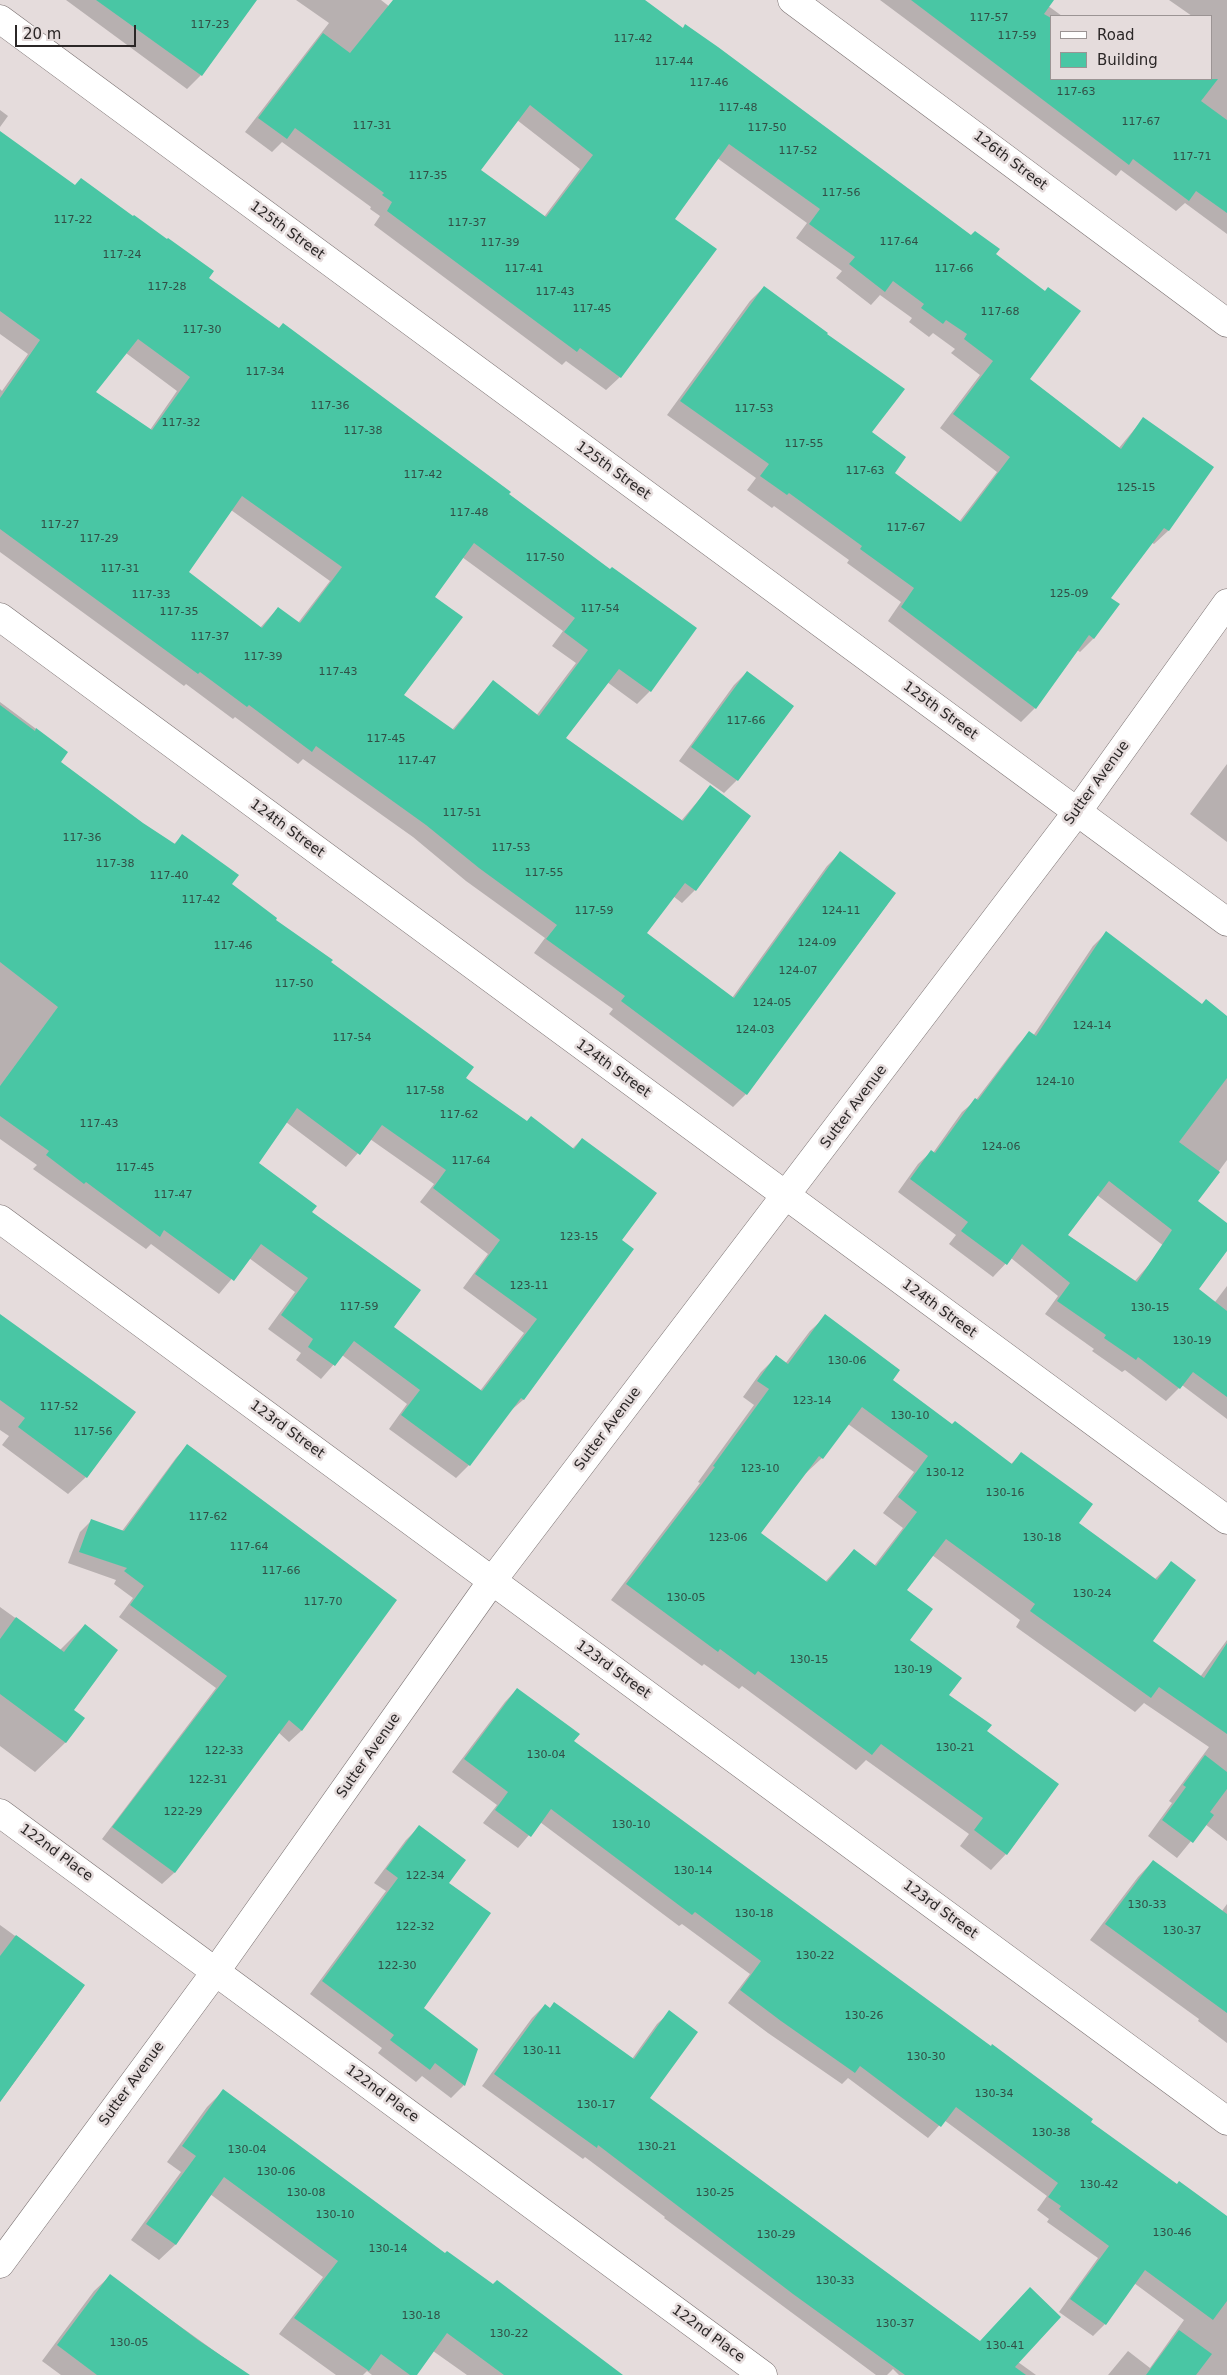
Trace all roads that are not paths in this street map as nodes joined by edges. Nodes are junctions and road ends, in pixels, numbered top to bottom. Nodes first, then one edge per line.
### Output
1 (792, 0) edge
2 (0, 19) edge
3 (1227, 322) edge
4 (1227, 603) edge
5 (0, 617) edge
6 (1077, 812) junction
7 (1227, 922) edge
8 (786, 1196) junction
9 (0, 1219) edge
10 (1227, 1520) edge
11 (492, 1581) junction
12 (0, 1812) edge
13 (216, 1971) junction
14 (1227, 2121) edge
15 (0, 2264) edge
16 (763, 2375) edge

1 - 3 street, 126th Street
2 - 6 street, 125th Street
4 - 6 street, Sutter Avenue
5 - 8 street, 124th Street
6 - 7 street, 125th Street
6 - 8 street, Sutter Avenue
8 - 10 street, 124th Street
8 - 11 street, Sutter Avenue
9 - 11 street, 123rd Street
11 - 13 street, Sutter Avenue
11 - 14 street, 123rd Street
12 - 13 street, 122nd Place
13 - 15 street, Sutter Avenue
13 - 16 street, 122nd Place

